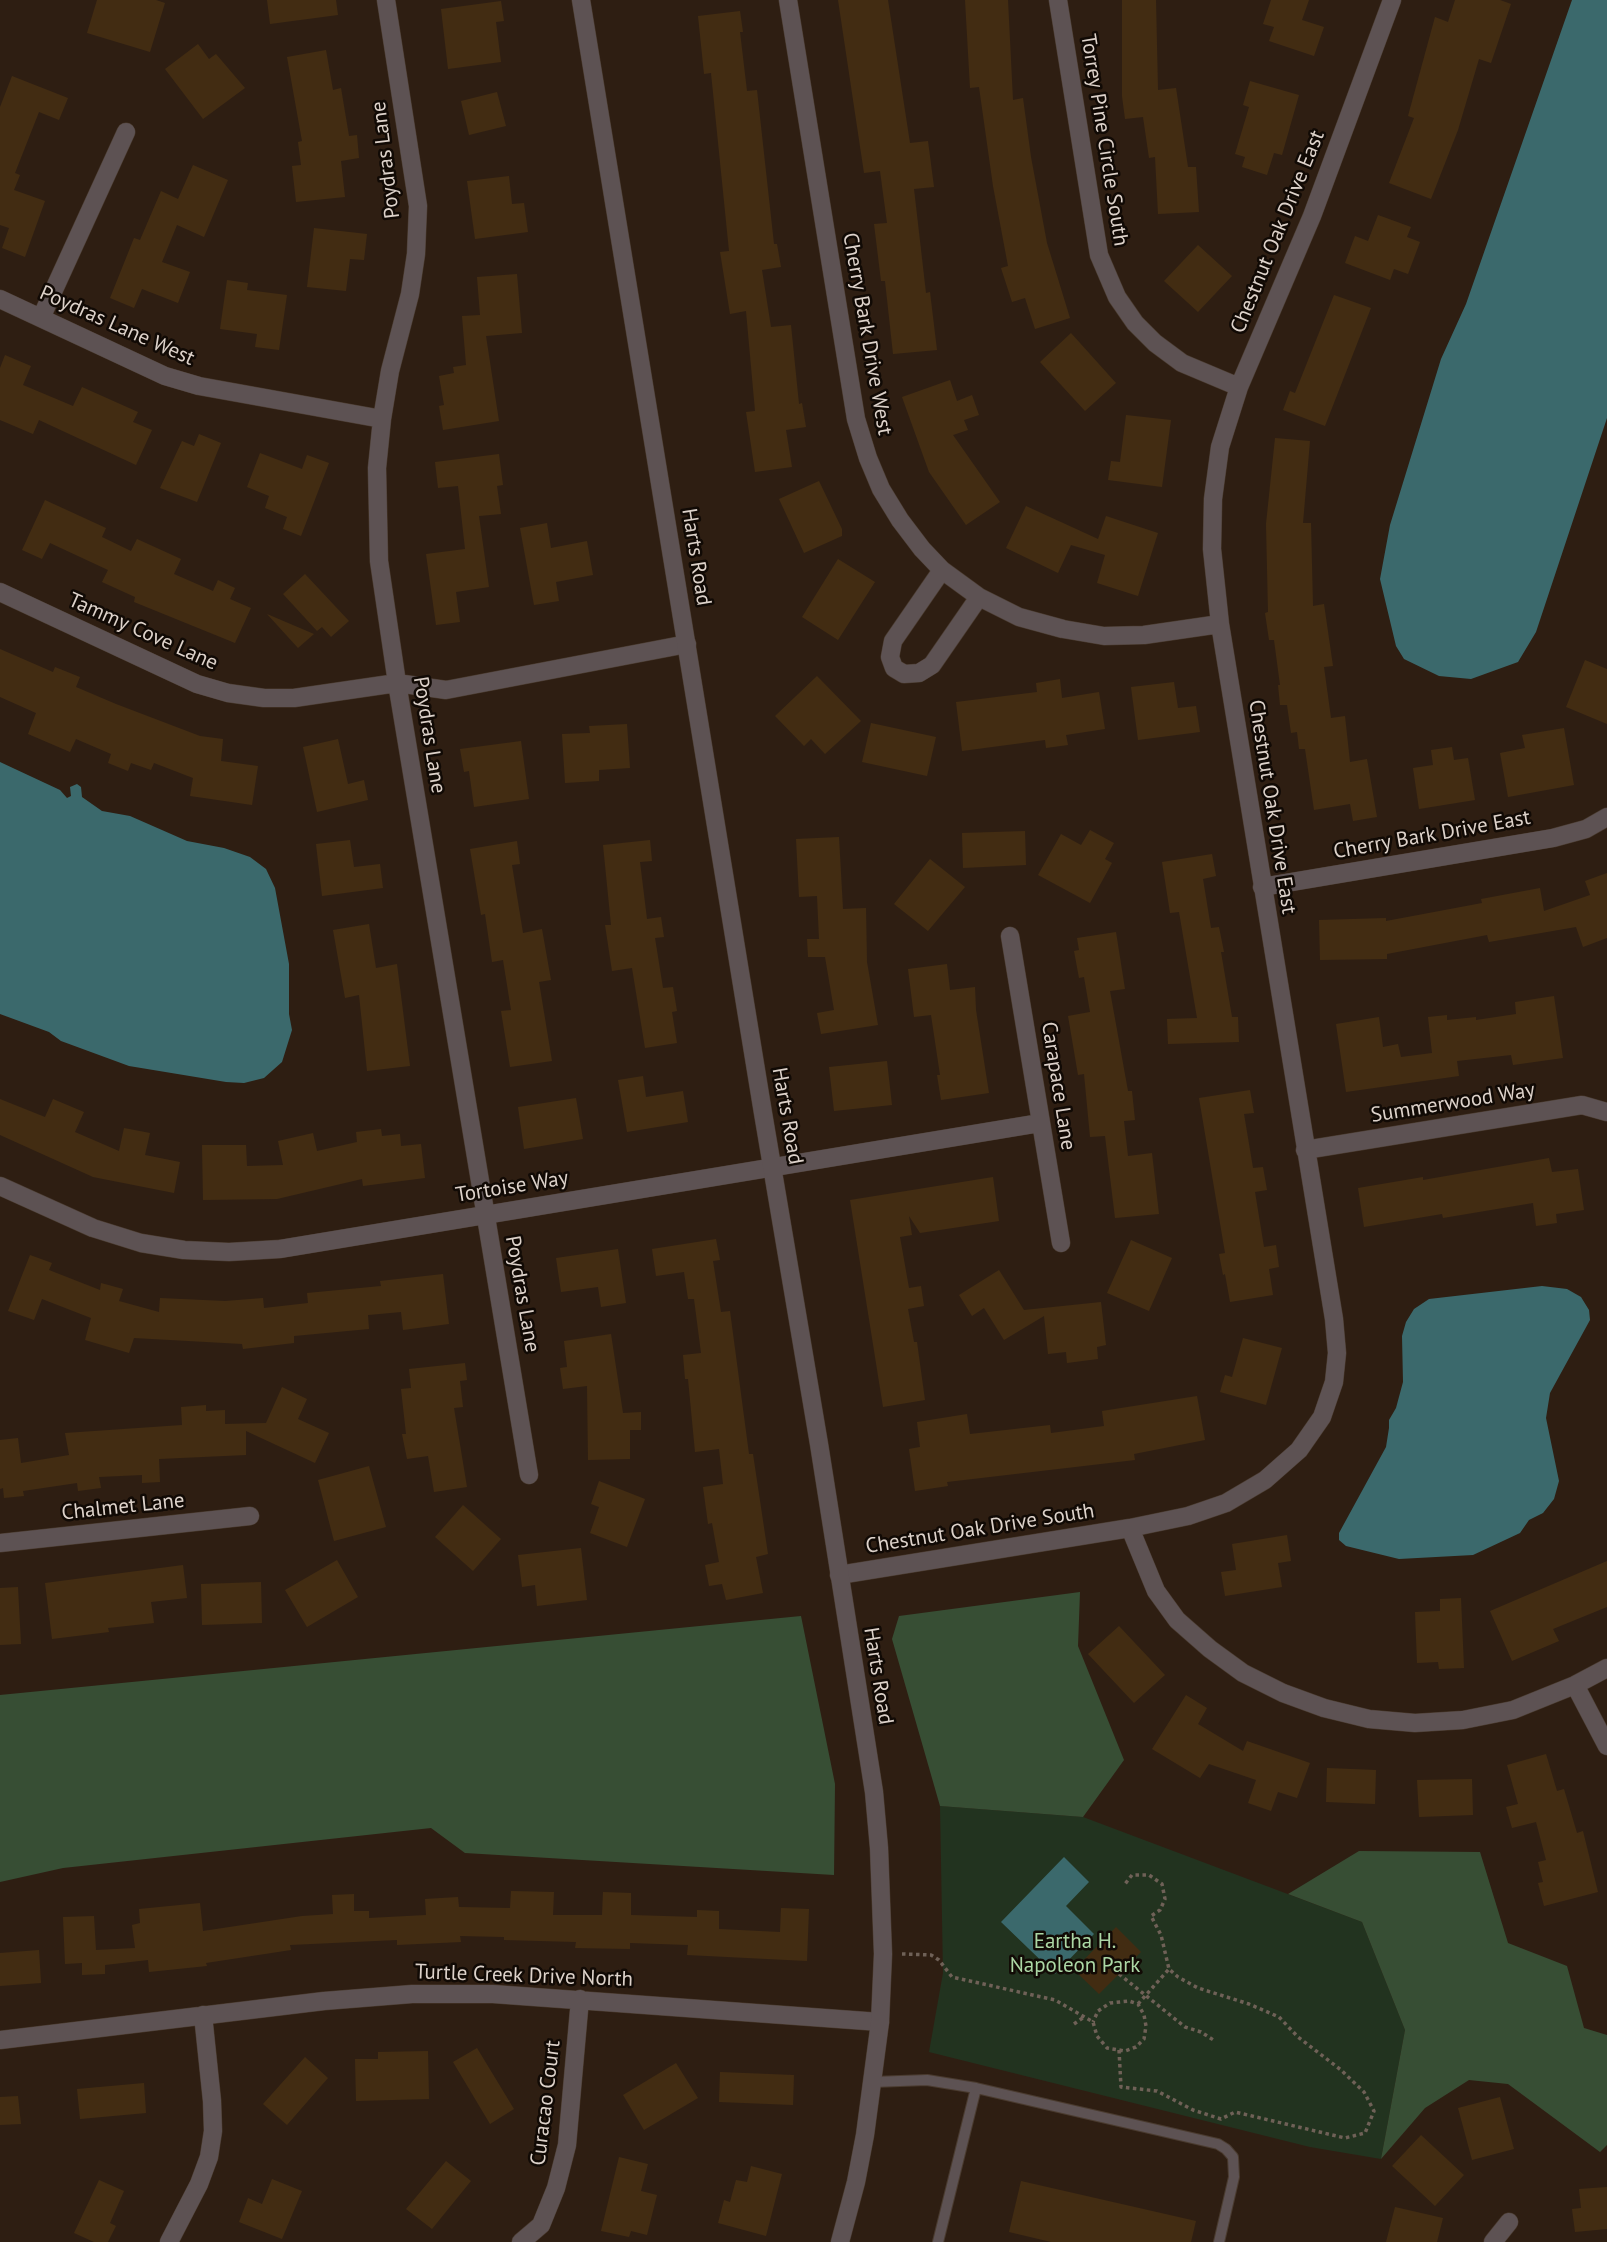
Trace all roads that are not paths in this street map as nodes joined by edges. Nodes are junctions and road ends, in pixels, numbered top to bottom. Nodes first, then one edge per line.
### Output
1 (386, 0) edge
2 (581, 0) edge
3 (788, 0) edge
4 (1058, 0) edge
5 (1392, 0) edge
6 (126, 132) dead end
7 (0, 299) edge
8 (41, 318) junction
9 (1239, 387) junction
10 (382, 419) junction
11 (943, 570) junction
12 (0, 592) edge
13 (979, 597) junction
14 (1220, 624) junction
15 (687, 644) junction
16 (397, 683) junction
17 (1607, 817) edge
18 (1262, 887) junction
19 (1010, 936) dead end
20 (1607, 1112) edge
21 (1040, 1123) junction
22 (1305, 1150) junction
23 (773, 1168) junction
24 (0, 1186) edge
25 (485, 1214) junction
26 (1061, 1243) dead end
27 (529, 1475) dead end
28 (250, 1516) dead end
29 (1129, 1528) junction
30 (0, 1543) edge
31 (839, 1575) junction
32 (1607, 1668) edge
33 (1575, 1685) junction
34 (1607, 1746) edge
35 (580, 1999) junction
36 (203, 2015) junction
37 (880, 2022) junction
38 (0, 2040) edge
39 (873, 2082) junction
40 (976, 2088) junction
41 (1509, 2222) dead end
42 (169, 2242) edge
43 (521, 2242) edge
44 (840, 2242) edge
45 (938, 2242) edge
46 (1219, 2242) edge
47 (1493, 2242) edge

1 - 10 street, Poydras Lane
2 - 15 street, Harts Road
3 - 11 street, Cherry Bark Drive West
4 - 9 street, Torrey Pine Circle South
5 - 9 street, Chestnut Oak Drive East
6 - 8 street
7 - 8 street, Poydras Lane West
8 - 10 street, Poydras Lane West
9 - 14 street, Chestnut Oak Drive East
10 - 16 street, Poydras Lane
11 - 13 street, Cherry Bark Drive West
11 - 13 street
12 - 16 street, Tammy Cove Lane
13 - 14 street, Cherry Bark Drive West
14 - 18 street, Chestnut Oak Drive East
15 - 16 street, Tammy Cove Lane
15 - 23 street, Harts Road
16 - 25 street, Poydras Lane
17 - 18 street, Cherry Bark Drive East
18 - 22 street, Chestnut Oak Drive East
19 - 21 street, Carapace Lane
20 - 22 street, Summerwood Way
21 - 23 street, Tortoise Way
21 - 26 street, Carapace Lane
22 - 29 street, Chestnut Oak Drive East
23 - 25 street, Tortoise Way
23 - 31 street, Harts Road
24 - 25 street, Tortoise Way
25 - 27 street, Poydras Lane
28 - 30 street, Chalmet Lane
29 - 31 street, Chestnut Oak Drive South
29 - 33 street
31 - 37 street, Harts Road
32 - 33 street
33 - 34 street
35 - 36 street, Turtle Creek Drive North
35 - 37 street, Turtle Creek Drive North
35 - 43 street, Curacao Court
36 - 38 street, Turtle Creek Drive North
36 - 42 street
37 - 39 street, Harts Road
39 - 40 lane
39 - 44 street, Harts Road
40 - 45 lane
40 - 46 lane
41 - 47 street

